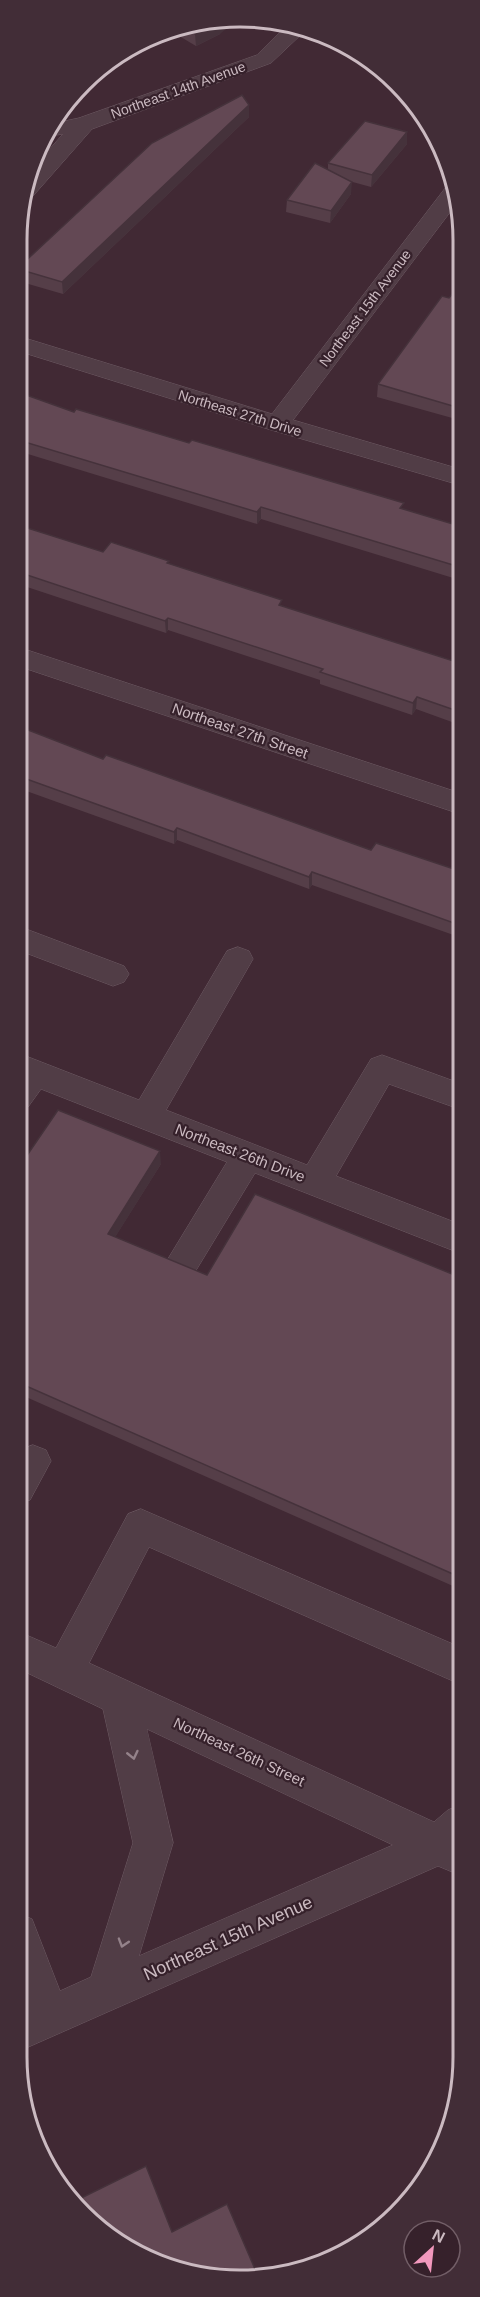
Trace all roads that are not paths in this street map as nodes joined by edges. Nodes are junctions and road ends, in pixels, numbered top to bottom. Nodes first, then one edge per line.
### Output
1 (291, 33) edge
2 (84, 124) junction
3 (59, 129) edge
4 (36, 177) edge
5 (449, 198) edge
6 (27, 346) edge
7 (277, 424) junction
8 (453, 475) edge
9 (27, 659) edge
10 (453, 802) edge
11 (27, 941) edge
12 (238, 959) dead end
13 (113, 974) dead end
14 (27, 1080) edge
15 (453, 1094) edge
16 (146, 1116) junction
17 (248, 1156) junction
18 (315, 1182) junction
19 (453, 1236) edge
20 (183, 1262) edge
21 (27, 1654) edge
22 (453, 1663) edge
23 (64, 1671) junction
24 (120, 1697) junction
25 (453, 1842) edge
26 (453, 1842) edge
27 (27, 1990) edge
28 (108, 1990) junction
29 (33, 2024) edge

1 - 2 street, Northeast 14th Avenue
2 - 3 street, Northeast 14th Avenue
2 - 4 street
5 - 7 street, Northeast 15th Avenue
6 - 7 street, Northeast 27th Drive
7 - 8 street, Northeast 27th Drive
9 - 10 street, Northeast 27th Street
11 - 13 street
12 - 16 street
14 - 16 street, Northeast 26th Drive
15 - 18 street
16 - 17 street, Northeast 26th Drive
17 - 18 street, Northeast 26th Drive
17 - 20 street
18 - 19 street, Northeast 26th Drive
21 - 23 street, Northeast 26th Street
22 - 23 street
23 - 24 street, Northeast 26th Street
24 - 25 street, Northeast 26th Street
24 -> 28 street
26 - 28 street, Northeast 15th Avenue
27 - 29 street
28 - 29 street, Northeast 15th Avenue

